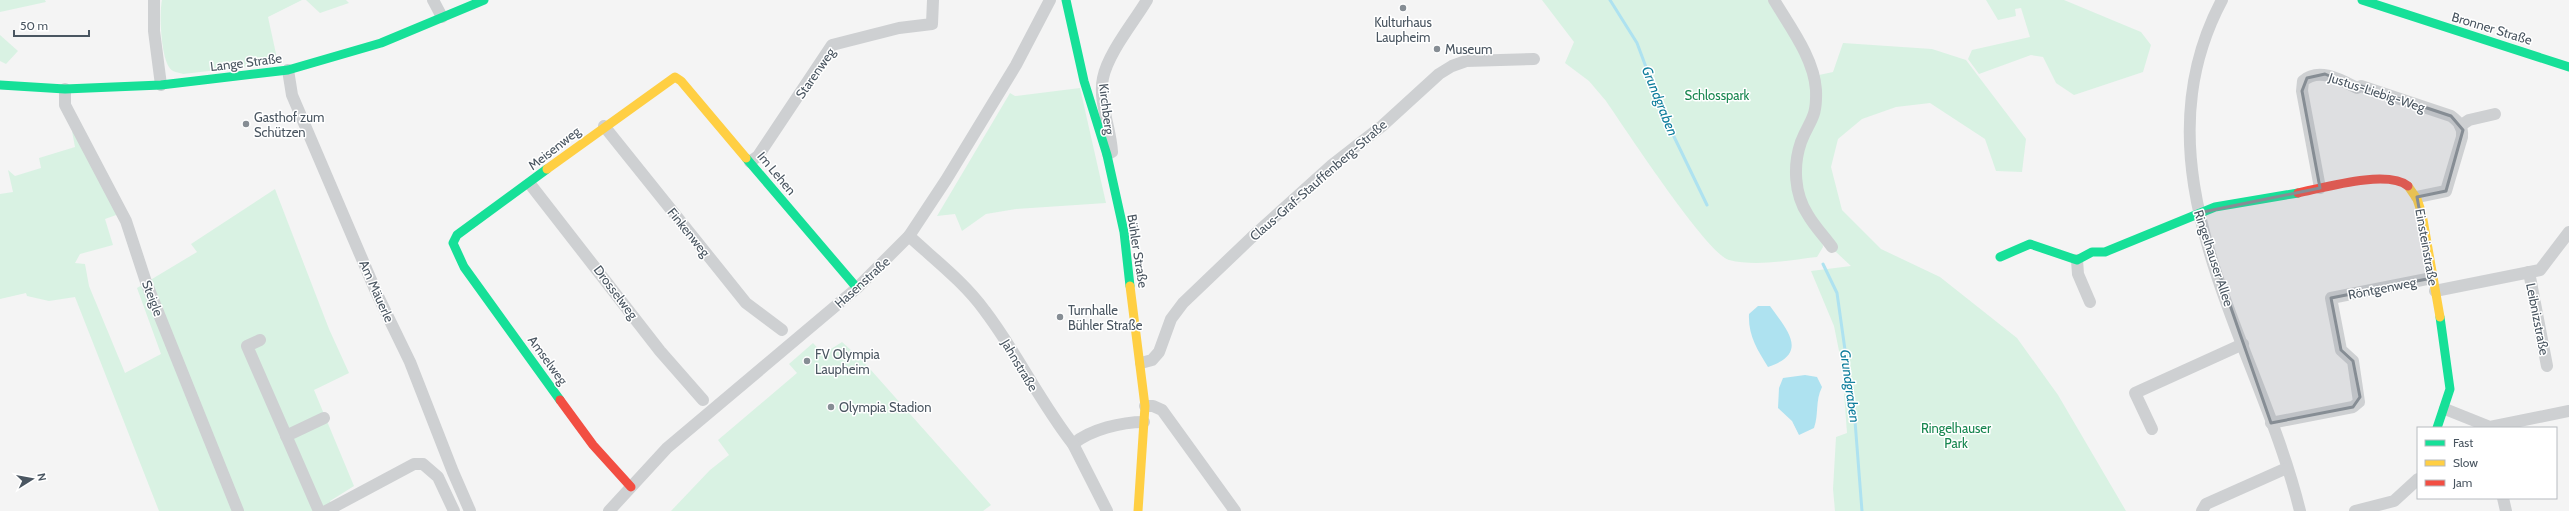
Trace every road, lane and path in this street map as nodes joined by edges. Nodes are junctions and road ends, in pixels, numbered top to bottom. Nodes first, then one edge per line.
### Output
1 (154, 0) edge
2 (433, 0) edge
3 (484, 0) edge
4 (933, 0) edge
5 (1050, 0) edge
6 (1066, 0) edge
7 (1147, 0) edge
8 (1774, 0) edge
9 (2222, 0) edge
10 (2362, 0) edge
11 (442, 17) junction
12 (1534, 59) dead end
13 (2569, 67) edge
14 (288, 70) junction
15 (675, 77) joint
16 (0, 85) edge
17 (161, 85) junction
18 (65, 89) junction
19 (2495, 114) dead end
20 (604, 126) junction
21 (2460, 126) junction
22 (1107, 155) junction
23 (750, 162) junction
24 (530, 184) junction
25 (2320, 188) junction
26 (2417, 197) junction
27 (2198, 213) junction
28 (2569, 232) edge
29 (909, 236) junction
30 (453, 243) joint
31 (1832, 247) dead end
32 (2000, 257) dead end
33 (2077, 260) junction
34 (2530, 272) junction
35 (2432, 278) junction
36 (857, 288) junction
37 (2435, 291) junction
38 (2090, 302) dead end
39 (782, 330) dead end
40 (260, 340) dead end
41 (2242, 344) junction
42 (1141, 363) junction
43 (2547, 366) dead end
44 (703, 400) dead end
45 (1145, 406) junction
46 (2444, 409) junction
47 (2569, 412) edge
48 (324, 418) dead end
49 (1144, 422) junction
50 (2271, 423) junction
51 (2437, 427) edge
52 (2488, 427) edge
53 (2495, 427) edge
54 (2152, 429) dead end
55 (286, 436) junction
56 (1073, 444) junction
57 (2287, 468) junction
58 (2417, 480) edge
59 (631, 487) junction
60 (2503, 499) edge
61 (2395, 506) edge
62 (238, 511) edge
63 (319, 511) edge
64 (326, 511) edge
65 (332, 511) edge
66 (454, 511) edge
67 (470, 511) edge
68 (609, 511) edge
69 (1107, 511) edge
70 (1138, 511) edge
71 (1235, 511) edge
72 (2202, 511) edge
73 (2300, 511) edge
74 (2355, 511) edge
75 (2506, 511) edge

1 - 17 street
2 - 11 street
3 - 11 street, Lange Straße
4 - 23 street, Starenweg
5 - 29 street, Hasenstraße
6 - 22 street, Bühler Straße
7 - 22 street, Kirchberg
8 - 31 street
9 - 27 street, Ringelhauser Allee
10 - 13 street, Bronner Straße
11 - 14 street, Lange Straße
12 - 42 street, Claus-Graf-Stauffenberg-Straße
14 - 17 street, Lange Straße
14 - 67 street, Am Mäuerle
15 - 20 street, Meisenweg
15 - 23 street, Im Lehen
16 - 18 street, Lange Straße
17 - 18 street, Lange Straße
18 - 62 street, Steigle
19 - 21 street
20 - 24 street, Meisenweg
20 - 39 street, Finkenweg
21 - 25 street, Justus-Liebig-Weg
21 - 26 street
22 - 42 street, Bühler Straße
23 - 36 street, Im Lehen
24 - 30 street, Meisenweg
24 - 44 street, Drosselweg
25 - 26 street, Einsteinstraße
25 - 27 street, Einsteinstraße
26 - 35 street, Einsteinstraße
27 - 33 street, Einsteinstraße
27 - 41 street, Ringelhauser Allee
28 - 34 street, Leibnizstraße
29 - 36 street, Hasenstraße
29 - 56 street, Jahnstraße
30 - 59 street, Amselweg
32 - 33 street
33 - 38 street
34 - 37 street, Leibnizstraße
34 - 43 street, Leibnizstraße
35 - 37 street, Einsteinstraße
35 - 50 street, Röntgenweg
36 - 59 street, Hasenstraße
37 - 46 street, Einsteinstraße
40 - 55 street
41 - 50 street, Ringelhauser Allee
41 - 54 street
42 - 45 street, Bühler Straße
45 - 49 street, Bühler Straße
45 - 71 street
46 - 51 street, Einsteinstraße
46 - 52 street
47 - 53 street
48 - 55 street
49 - 56 street
49 - 70 street, Bühler Straße
50 - 57 street, Ringelhauser Allee
55 - 63 street
56 - 69 street, Jahnstraße
57 - 72 street
57 - 73 street, Ringelhauser Allee
58 - 61 street
59 - 68 street, Hasenstraße
60 - 75 street
61 - 74 street
64 - 65 street
64 - 66 street

